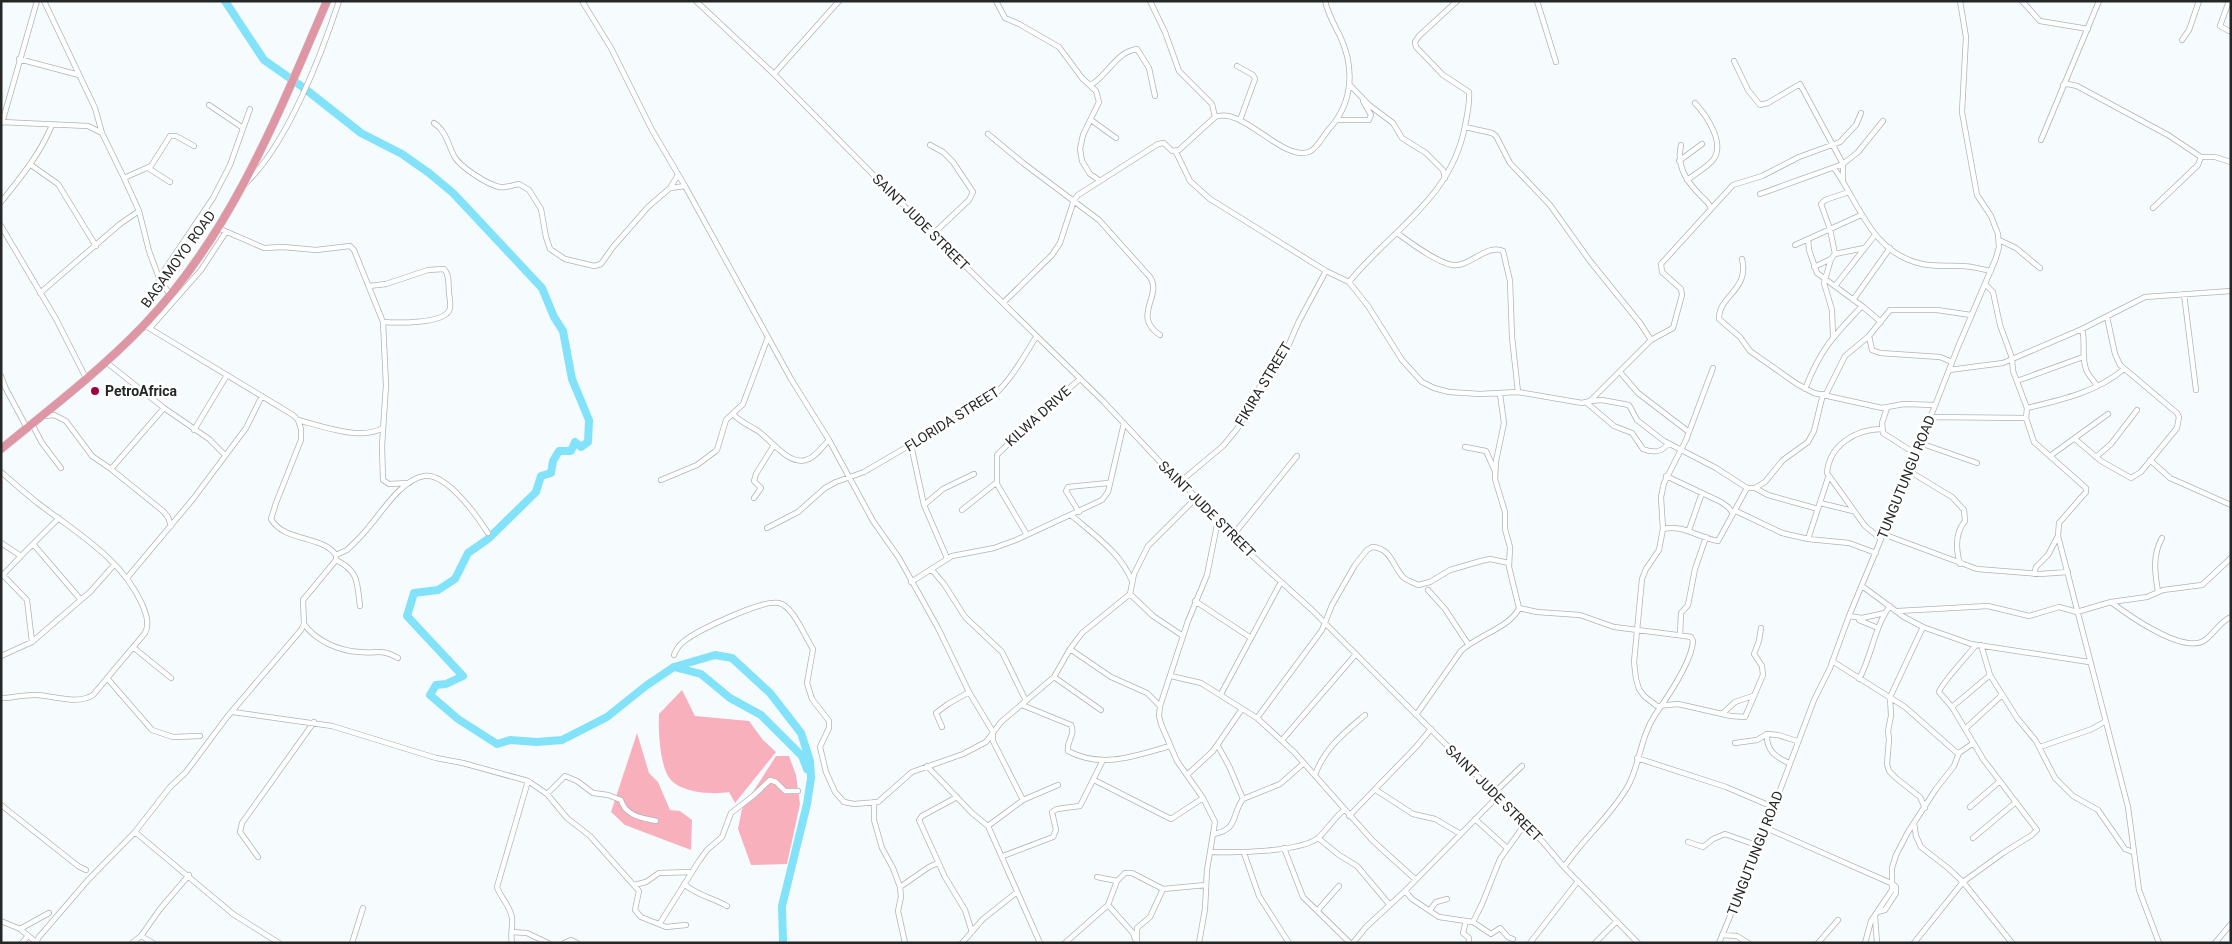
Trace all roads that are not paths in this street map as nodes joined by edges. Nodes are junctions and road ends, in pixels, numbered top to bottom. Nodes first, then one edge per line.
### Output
1 (37, 1) edge
2 (44, 1) edge
3 (327, 1) edge
4 (339, 1) edge
5 (582, 1) edge
6 (696, 1) edge
7 (839, 1) edge
8 (996, 1) edge
9 (1150, 1) edge
10 (1324, 1) edge
11 (1457, 1) edge
12 (1537, 1) edge
13 (1960, 1) edge
14 (2022, 1) edge
15 (2099, 1) edge
16 (2199, 1) edge
17 (2229, 1) edge
18 (2088, 29) junction
19 (2229, 31) dead end
20 (2182, 40) dead end
21 (19, 59) junction
22 (1734, 61) dead end
23 (1556, 62) dead end
24 (1237, 66) dead end
25 (774, 74) junction
26 (79, 75) junction
27 (1091, 85) junction
28 (1350, 85) junction
29 (2063, 85) junction
30 (1155, 96) dead end
31 (1361, 98) junction
32 (1695, 103) dead end
33 (209, 105) dead end
34 (250, 109) dead end
35 (1862, 113) dead end
36 (1215, 117) junction
37 (1091, 120) junction
38 (1240, 120) junction
39 (1337, 120) junction
40 (1883, 121) dead end
41 (2, 123) edge
42 (434, 123) dead end
43 (52, 125) junction
44 (1465, 127) junction
45 (243, 128) junction
46 (102, 133) junction
47 (988, 134) dead end
48 (1116, 138) dead end
49 (2041, 140) dead end
50 (930, 144) dead end
51 (1702, 144) dead end
52 (1680, 145) dead end
53 (1833, 145) junction
54 (194, 146) dead end
55 (1176, 152) junction
56 (2201, 157) junction
57 (1679, 161) junction
58 (2231, 162) edge
59 (1843, 164) junction
60 (31, 165) junction
61 (148, 168) junction
62 (1834, 168) junction
63 (678, 175) junction
64 (124, 178) junction
65 (1445, 178) junction
66 (1099, 180) junction
67 (1687, 180) junction
68 (1843, 180) junction
69 (170, 182) dead end
70 (244, 185) junction
71 (686, 186) junction
72 (670, 188) junction
73 (1849, 192) junction
74 (1760, 194) dead end
75 (1074, 200) junction
76 (1, 202) edge
77 (2153, 208) dead end
78 (1711, 210) junction
79 (138, 212) junction
80 (1861, 215) junction
81 (1, 226) edge
82 (1830, 229) junction
83 (222, 230) junction
84 (933, 234) junction
85 (1397, 234) junction
86 (1875, 236) junction
87 (1808, 239) junction
88 (1999, 240) junction
89 (1795, 244) dead end
90 (96, 246) junction
91 (1864, 248) junction
92 (1890, 248) junction
93 (1835, 254) junction
94 (1742, 259) dead end
95 (1831, 260) junction
96 (1814, 268) junction
97 (2040, 268) dead end
98 (1326, 271) junction
99 (1991, 271) junction
100 (159, 278) junction
101 (1824, 278) junction
102 (1349, 282) junction
103 (1985, 284) junction
104 (369, 286) junction
105 (1835, 286) junction
106 (2231, 291) edge
107 (40, 293) junction
108 (2184, 294) junction
109 (170, 295) junction
110 (1853, 300) junction
111 (1003, 303) junction
112 (1862, 306) junction
113 (1971, 315) junction
114 (2106, 317) junction
115 (383, 322) junction
116 (1881, 322) junction
117 (147, 327) junction
118 (2082, 329) junction
119 (1160, 335) dead end
120 (1833, 336) junction
121 (1869, 336) junction
122 (768, 337) junction
123 (1036, 337) junction
124 (1651, 340) junction
125 (2012, 358) junction
126 (2083, 358) junction
127 (105, 361) junction
128 (1952, 362) junction
129 (1713, 368) dead end
130 (2124, 369) junction
131 (1949, 370) junction
132 (1620, 372) junction
133 (227, 375) junction
134 (1, 376) edge
135 (86, 378) junction
136 (1080, 379) junction
137 (2017, 381) junction
138 (2097, 386) junction
139 (1805, 389) junction
140 (2196, 390) dead end
141 (1518, 392) junction
142 (1500, 394) junction
143 (1824, 394) junction
144 (262, 396) junction
145 (1589, 402) junction
146 (1935, 405) junction
147 (164, 408) junction
148 (1887, 408) junction
149 (2026, 408) junction
150 (2137, 410) dead end
151 (733, 414) junction
152 (2108, 414) dead end
153 (41, 416) junction
154 (1930, 417) junction
155 (2026, 418) junction
156 (298, 420) junction
157 (1124, 423) junction
158 (29, 426) junction
159 (383, 428) junction
160 (1882, 429) junction
161 (194, 430) junction
162 (1689, 432) junction
163 (2075, 439) junction
164 (829, 440) junction
165 (1920, 443) junction
166 (1668, 444) junction
167 (774, 445) junction
168 (911, 445) junction
169 (1465, 447) dead end
170 (1, 449) edge
171 (1681, 451) junction
172 (1916, 454) junction
173 (225, 455) junction
174 (1297, 456) dead end
175 (2050, 456) junction
176 (2096, 457) junction
177 (2150, 460) junction
178 (1977, 463) dead end
179 (61, 468) dead end
180 (112, 469) junction
181 (1909, 471) junction
182 (1, 472) edge
183 (1495, 472) junction
184 (974, 474) dead end
185 (1666, 476) junction
186 (848, 477) junction
187 (1828, 478) junction
188 (661, 480) dead end
189 (997, 482) junction
190 (1180, 482) junction
191 (409, 483) junction
192 (1108, 483) junction
193 (1746, 488) junction
194 (1755, 488) junction
195 (1702, 493) junction
196 (754, 498) dead end
197 (1196, 498) junction
198 (1820, 503) junction
199 (924, 505) junction
200 (2231, 505) edge
201 (1818, 509) junction
202 (962, 510) dead end
203 (1853, 511) junction
204 (1079, 512) junction
205 (1734, 512) junction
206 (1071, 515) junction
207 (59, 518) junction
208 (1218, 520) junction
209 (171, 526) junction
210 (767, 528) dead end
211 (1663, 530) junction
212 (1689, 530) junction
213 (488, 533) dead end
214 (1234, 534) junction
215 (1027, 535) junction
216 (1882, 536) junction
217 (2058, 536) junction
218 (1706, 537) junction
219 (2162, 538) dead end
220 (1808, 539) junction
221 (1, 543) edge
222 (34, 545) junction
223 (1876, 553) junction
224 (21, 556) junction
225 (336, 558) junction
226 (947, 558) junction
227 (2231, 558) edge
228 (1509, 563) junction
229 (1960, 564) junction
230 (114, 565) junction
231 (932, 570) junction
232 (2068, 572) junction
233 (2, 574) edge
234 (2034, 574) junction
235 (127, 578) junction
236 (911, 582) junction
237 (1281, 582) junction
238 (1132, 583) junction
239 (1862, 586) junction
240 (1428, 590) dead end
241 (2158, 592) junction
242 (1130, 594) junction
243 (81, 600) junction
244 (1195, 601) junction
245 (2111, 602) junction
246 (360, 606) dead end
247 (1890, 606) junction
248 (1519, 608) junction
249 (1898, 611) junction
250 (1885, 612) junction
251 (2077, 612) junction
252 (1849, 616) junction
253 (2231, 617) edge
254 (1856, 618) junction
255 (304, 624) junction
256 (1326, 624) junction
257 (1924, 627) junction
258 (1761, 628) dead end
259 (1878, 628) junction
260 (1639, 629) junction
261 (1680, 635) junction
262 (1183, 636) junction
263 (1251, 638) junction
264 (32, 642) junction
265 (1468, 644) junction
266 (1978, 645) junction
267 (134, 648) junction
268 (1070, 649) junction
269 (1356, 654) junction
270 (674, 655) dead end
271 (1, 656) edge
272 (398, 658) dead end
273 (1832, 661) junction
274 (2089, 662) junction
275 (1990, 675) junction
276 (1171, 676) junction
277 (1054, 677) junction
278 (107, 678) junction
279 (171, 678) dead end
280 (1859, 679) junction
281 (969, 692) junction
282 (1221, 694) junction
283 (2002, 695) junction
284 (1753, 696) junction
285 (1890, 697) junction
286 (1, 698) edge
287 (1024, 703) junction
288 (1160, 706) junction
289 (1662, 706) junction
290 (1952, 707) junction
291 (1242, 709) junction
292 (1102, 710) dead end
293 (233, 712) junction
294 (1722, 714) junction
295 (1365, 715) dead end
296 (1416, 715) junction
297 (1257, 718) junction
298 (2106, 721) junction
299 (314, 722) junction
300 (942, 727) dead end
301 (1430, 729) junction
302 (1965, 729) junction
303 (993, 732) junction
304 (1767, 734) junction
305 (200, 736) dead end
306 (1282, 740) junction
307 (1797, 741) junction
308 (1734, 743) dead end
309 (1972, 744) junction
310 (1170, 746) junction
311 (1218, 746) junction
312 (2040, 748) junction
313 (1959, 752) junction
314 (1637, 758) junction
315 (1102, 762) junction
316 (1304, 763) junction
317 (1789, 763) junction
318 (927, 766) junction
319 (1522, 766) dead end
320 (1187, 775) junction
321 (1315, 775) junction
322 (1094, 780) junction
323 (528, 781) junction
324 (2000, 781) junction
325 (1058, 785) dead end
326 (1376, 790) junction
327 (798, 792) dead end
328 (547, 794) junction
329 (1496, 795) junction
330 (957, 797) junction
331 (1203, 798) junction
332 (1243, 799) junction
333 (1023, 800) junction
334 (874, 802) junction
335 (2016, 802) junction
336 (1, 805) edge
337 (1773, 807) junction
338 (1970, 807) dead end
339 (1924, 808) junction
340 (1344, 810) junction
341 (1350, 816) junction
342 (1475, 819) junction
343 (656, 822) dead end
344 (1914, 823) junction
345 (1525, 824) junction
346 (988, 826) junction
347 (1766, 828) junction
348 (135, 832) junction
349 (1459, 833) junction
350 (1214, 834) junction
351 (1318, 838) junction
352 (1972, 838) dead end
353 (1688, 842) dead end
354 (1759, 846) junction
355 (1284, 848) junction
356 (1507, 848) junction
357 (1212, 852) junction
358 (2133, 852) junction
359 (1244, 853) junction
360 (258, 856) dead end
361 (1003, 856) junction
362 (938, 863) junction
363 (1564, 868) junction
364 (86, 870) dead end
365 (691, 872) junction
366 (188, 875) junction
367 (1097, 877) dead end
368 (1415, 879) junction
369 (1117, 881) junction
370 (1578, 881) junction
371 (1963, 882) junction
372 (684, 884) junction
373 (1893, 884) junction
374 (1206, 885) junction
375 (634, 886) junction
376 (1339, 886) dead end
377 (900, 887) junction
378 (1162, 889) junction
379 (1405, 891) junction
380 (1017, 892) junction
381 (1447, 899) dead end
382 (1389, 904) junction
383 (1108, 905) junction
384 (727, 906) dead end
385 (363, 908) dead end
386 (1318, 910) junction
387 (1430, 910) junction
388 (49, 913) dead end
389 (1876, 914) junction
390 (1617, 920) junction
391 (1838, 920) dead end
392 (1, 921) edge
393 (1466, 921) junction
394 (1473, 922) junction
395 (660, 923) junction
396 (686, 924) dead end
397 (2231, 924) edge
398 (20, 929) junction
399 (512, 932) junction
400 (972, 932) junction
401 (1722, 935) junction
402 (141, 936) junction
403 (27, 937) junction
404 (1514, 938) dead end
405 (36, 942) edge
406 (22, 943) edge
407 (132, 943) edge
408 (152, 943) edge
409 (279, 943) edge
410 (352, 943) edge
411 (512, 943) edge
412 (548, 943) edge
413 (564, 943) edge
414 (577, 943) edge
415 (905, 943) edge
416 (962, 943) edge
417 (1040, 943) edge
418 (1065, 943) edge
419 (1137, 943) edge
420 (1198, 943) edge
421 (1289, 943) edge
422 (1350, 943) edge
423 (1353, 943) edge
424 (1469, 943) edge
425 (1530, 943) edge
426 (1595, 943) edge
427 (1638, 943) edge
428 (1718, 943) edge
429 (1748, 943) edge
430 (1818, 943) edge
431 (1865, 943) edge
432 (1877, 943) edge
433 (1914, 943) edge
434 (2012, 943) edge
435 (2159, 943) edge
436 (2215, 943) edge

1 - 21 street
2 - 26 street
3 - 70 highway, BAGAMOYO ROAD
4 - 70 street
5 - 63 street
6 - 25 street, SAINT JUDE STREET
7 - 25 street
8 - 27 street
9 - 36 street
10 - 28 street
11 - 44 street
12 - 23 street
13 - 88 street
14 - 18 street
15 - 18 street
16 - 20 street
17 - 19 street
18 - 29 street
21 - 26 street
21 - 41 street
22 - 53 street
24 - 38 street
25 - 84 street, SAINT JUDE STREET
26 - 46 street
27 - 30 street
27 - 37 street
28 - 31 street
28 - 39 street
29 - 49 street
29 - 56 street
31 - 39 street
31 - 65 street
32 - 67 street
33 - 45 street
34 - 45 street
35 - 53 street
36 - 38 street
36 - 55 street
37 - 48 street
37 - 66 street
38 - 39 street
40 - 59 street
41 - 43 street
42 - 72 street
43 - 46 street
43 - 60 street
44 - 65 street
44 - 124 street
45 - 100 street
46 - 64 street
47 - 75 street
50 - 84 street
51 - 57 street
52 - 57 street
53 - 59 street
53 - 78 street
54 - 61 street
55 - 66 street
55 - 98 street
56 - 58 street
56 - 77 street
57 - 67 street
59 - 62 street
59 - 68 street
60 - 76 street
60 - 90 street
61 - 64 street
61 - 69 street
62 - 68 street
62 - 74 street
63 - 71 street
63 - 72 street
64 - 79 street
65 - 85 street
66 - 75 street
67 - 78 street
68 - 73 street
70 - 83 highway, BAGAMOYO ROAD
71 - 72 street
71 - 122 street
73 - 80 street
73 - 82 street
75 - 111 street
75 - 119 street
78 - 124 street
79 - 90 street
79 - 100 street
80 - 82 street
80 - 86 street
81 - 107 street
82 - 87 street
82 - 93 street
83 - 104 street
83 - 109 highway, BAGAMOYO ROAD
83 - 117 street
84 - 111 street, SAINT JUDE STREET
85 - 102 street
85 - 141 street
86 - 91 street
86 - 92 street
87 - 89 street
87 - 96 street
88 - 97 street
88 - 99 street, TUNGUTUNGU ROAD
90 - 107 street
91 - 93 street
91 - 105 street
92 - 99 street
92 - 110 street
93 - 95 street
94 - 139 street
95 - 96 street
95 - 101 street
96 - 101 street
98 - 102 street
98 - 190 street, FIKIRA STREET
99 - 103 street, TUNGUTUNGU ROAD
100 - 109 street
101 - 105 street
101 - 120 street
102 - 142 street
103 - 113 street, TUNGUTUNGU ROAD
103 - 125 street
104 - 115 street
104 - 115 street
105 - 110 street
106 - 108 street
107 - 135 street
108 - 114 street
108 - 140 street
109 - 117 highway, BAGAMOYO ROAD
110 - 112 street
111 - 123 street, SAINT JUDE STREET
112 - 116 street
112 - 120 street
113 - 116 street
113 - 128 street, TUNGUTUNGU ROAD
114 - 118 street
114 - 130 street
115 - 159 street
116 - 121 street
117 - 127 highway, BAGAMOYO ROAD
117 - 133 street
118 - 125 street
118 - 126 street
120 - 139 street
121 - 128 street
121 - 143 street
122 - 151 street
122 - 164 street
123 - 136 street, SAINT JUDE STREET
123 - 168 street, FLORIDA STREET
124 - 132 street
125 - 131 street
125 - 137 street
126 - 137 street
126 - 138 street
127 - 135 highway, BAGAMOYO ROAD
127 - 147 street
128 - 131 street, TUNGUTUNGU ROAD
129 - 162 street
130 - 138 street
130 - 177 street
131 - 146 street, TUNGUTUNGU ROAD
132 - 145 street
132 - 162 street
133 - 144 street
133 - 161 street
134 - 158 street
135 - 153 highway, BAGAMOYO ROAD
136 - 157 street, SAINT JUDE STREET
136 - 189 street, KILWA DRIVE
137 - 149 street
138 - 149 street
139 - 143 street
141 - 142 street
141 - 145 street
142 - 183 street
143 - 148 street
143 - 194 street
144 - 156 street
144 - 173 street
145 - 166 street
145 - 166 street
146 - 148 street
146 - 154 street, TUNGUTUNGU ROAD
147 - 161 street
147 - 180 street
148 - 160 street
149 - 155 street
150 - 176 street
151 - 167 street
151 - 188 street
152 - 163 street
153 - 158 highway, BAGAMOYO ROAD
153 - 180 street
154 - 155 street
154 - 165 street, TUNGUTUNGU ROAD
155 - 175 street
156 - 159 street
156 - 225 street
157 - 190 street, SAINT JUDE STREET
157 - 192 street
158 - 170 highway, BAGAMOYO ROAD
158 - 179 street
159 - 191 street
160 - 172 street
160 - 187 street
161 - 173 street
162 - 171 street
163 - 175 street
163 - 176 street
164 - 167 street
164 - 186 street
165 - 172 street, TUNGUTUNGU ROAD
165 - 178 street
166 - 171 street
167 - 196 street
168 - 186 street, FLORIDA STREET
168 - 199 street
169 - 183 street
171 - 185 street
171 - 193 street
172 - 181 street, TUNGUTUNGU ROAD
173 - 209 street
174 - 214 street
175 - 217 street
176 - 177 street
177 - 200 street
180 - 209 street
181 - 216 street, TUNGUTUNGU ROAD
181 - 229 street
182 - 207 street
183 - 228 street
184 - 199 street
185 - 195 street
185 - 211 street
186 - 210 street, FLORIDA STREET
186 - 236 street
187 - 198 street
187 - 203 street
189 - 202 street
189 - 215 street, KILWA DRIVE
190 - 197 street, SAINT JUDE STREET
191 - 213 street
191 - 225 street
192 - 204 street
192 - 204 street
193 - 194 street
193 - 205 street
194 - 201 street
195 - 205 street
195 - 212 street
197 - 208 street, SAINT JUDE STREET
197 - 238 street
198 - 201 street
198 - 203 street
199 - 226 street
201 - 220 street
203 - 216 street
204 - 206 street
205 - 218 street
205 - 220 street
206 - 215 street
206 - 238 street
207 - 222 street
207 - 230 street
208 - 214 street, SAINT JUDE STREET
208 - 244 street
209 - 235 street
211 - 212 street
211 - 260 street
212 - 218 street
214 - 237 street, SAINT JUDE STREET
215 - 226 street
216 - 223 street, TUNGUTUNGU ROAD
216 - 229 street
217 - 232 street
217 - 234 street
218 - 261 street
219 - 241 street
220 - 223 street
221 - 224 street
222 - 224 street
222 - 243 street
223 - 239 street, TUNGUTUNGU ROAD
224 - 233 street
225 - 246 street
225 - 255 street
226 - 231 street
227 - 241 street
228 - 248 street
228 - 256 street
229 - 234 street
230 - 235 street
230 - 243 street
231 - 236 street
231 - 287 street
232 - 234 street
232 - 251 street
233 - 264 street
235 - 267 street
236 - 281 street
237 - 256 street, SAINT JUDE STREET
237 - 263 street
238 - 242 street
239 - 247 street
239 - 252 street, TUNGUTUNGU ROAD
240 - 265 street
241 - 245 street
242 - 262 street
242 - 268 street
243 - 264 street
244 - 262 street
244 - 263 street
245 - 251 street
245 - 253 street
247 - 249 street
247 - 250 street
248 - 260 street
248 - 265 street
249 - 251 street
249 - 257 street
250 - 254 street
250 - 259 street
251 - 274 street
252 - 254 street
252 - 273 street, TUNGUTUNGU ROAD
254 - 259 street
255 - 272 street
255 - 293 street
256 - 269 street, SAINT JUDE STREET
256 - 297 street
257 - 266 street
257 - 285 street
258 - 284 street
259 - 280 street
260 - 261 street
260 - 289 street
261 - 289 street
262 - 276 street
263 - 282 street
264 - 271 street
265 - 296 street
266 - 274 street
266 - 275 street
266 - 290 street
267 - 278 street
267 - 279 street
268 - 277 street
268 - 288 street
269 - 296 street, SAINT JUDE STREET
269 - 306 street
270 - 334 street
273 - 280 street
273 - 307 street, TUNGUTUNGU ROAD
274 - 298 street
275 - 283 street
275 - 290 street
276 - 282 street
276 - 288 street
277 - 287 street
277 - 292 street
278 - 286 street
278 - 305 street
280 - 285 street
281 - 300 street
281 - 303 street
282 - 291 street
283 - 302 street
283 - 312 street
284 - 294 street
284 - 294 street
285 - 313 street
285 - 339 street
287 - 303 street
287 - 315 street
288 - 310 street
289 - 294 street
289 - 314 street
290 - 302 street
291 - 297 street
291 - 311 street
293 - 299 street
293 - 348 street
295 - 321 street
296 - 301 street, SAINT JUDE STREET
297 - 306 street
298 - 312 street
298 - 358 street
299 - 323 street
299 - 360 street
301 - 326 street
301 - 329 street, SAINT JUDE STREET
302 - 309 street
303 - 318 street
303 - 333 street
304 - 307 street
304 - 308 street
304 - 317 street
306 - 316 street
307 - 317 street, TUNGUTUNGU ROAD
309 - 313 street
309 - 324 street
310 - 315 street
310 - 320 street
311 - 320 street
311 - 332 street
312 - 358 street
313 - 339 street
314 - 337 street
314 - 363 street
315 - 322 street
316 - 321 street
316 - 332 street
317 - 337 street, TUNGUTUNGU ROAD
318 - 330 street
318 - 334 street
319 - 329 street
320 - 331 street
321 - 340 street
322 - 331 street
322 - 361 street
323 - 328 street
323 - 399 street
324 - 335 street
324 - 338 street
325 - 333 street
326 - 341 street
326 - 349 street
327 - 365 street
328 - 343 street
328 - 375 street
329 - 342 street
329 - 345 street, SAINT JUDE STREET
330 - 346 street
330 - 362 street
331 - 350 street
332 - 350 street
333 - 346 street
334 - 377 street
335 - 352 street
335 - 371 street
336 - 364 street
337 - 347 street, TUNGUTUNGU ROAD
339 - 344 street
340 - 341 street
340 - 351 street
341 - 368 street
342 - 349 street
342 - 356 street
344 - 371 street
344 - 373 street
345 - 356 street
345 - 363 street, SAINT JUDE STREET
346 - 361 street
347 - 354 street, TUNGUTUNGU ROAD
347 - 373 street
348 - 366 street
348 - 405 street
349 - 368 street
350 - 357 street
351 - 355 street
351 - 382 street
353 - 354 street
354 - 401 street, TUNGUTUNGU ROAD
355 - 359 street
355 - 386 street
356 - 394 street
357 - 359 street
357 - 374 street
358 - 435 street
359 - 421 street
361 - 380 street
362 - 377 street
362 - 400 street
363 - 370 street, SAINT JUDE STREET
365 - 372 street
365 - 375 street
366 - 402 street
366 - 409 street
367 - 369 street
368 - 379 street
369 - 378 street
369 - 383 street
370 - 390 street, SAINT JUDE STREET
370 - 425 street
371 - 433 street
371 - 434 street
372 - 384 street
372 - 395 street
373 - 389 street
374 - 378 street
374 - 420 street
375 - 395 street
376 - 386 street
377 - 415 street
378 - 419 street
379 - 382 street
379 - 387 street
380 - 400 street
380 - 417 street
381 - 387 street
382 - 423 street
383 - 418 street
383 - 419 street
385 - 410 street
386 - 422 street
387 - 393 street
388 - 398 street
389 - 431 street
389 - 432 street
390 - 426 street
390 - 427 street, SAINT JUDE STREET
391 - 430 street
392 - 398 street
393 - 394 street
393 - 424 street
394 - 404 street
395 - 396 street
397 - 436 street
398 - 403 street
399 - 411 street
399 - 412 street
400 - 416 street
401 - 428 street, TUNGUTUNGU ROAD
401 - 429 street
402 - 407 street
402 - 408 street
403 - 405 street
403 - 406 street
413 - 414 street

